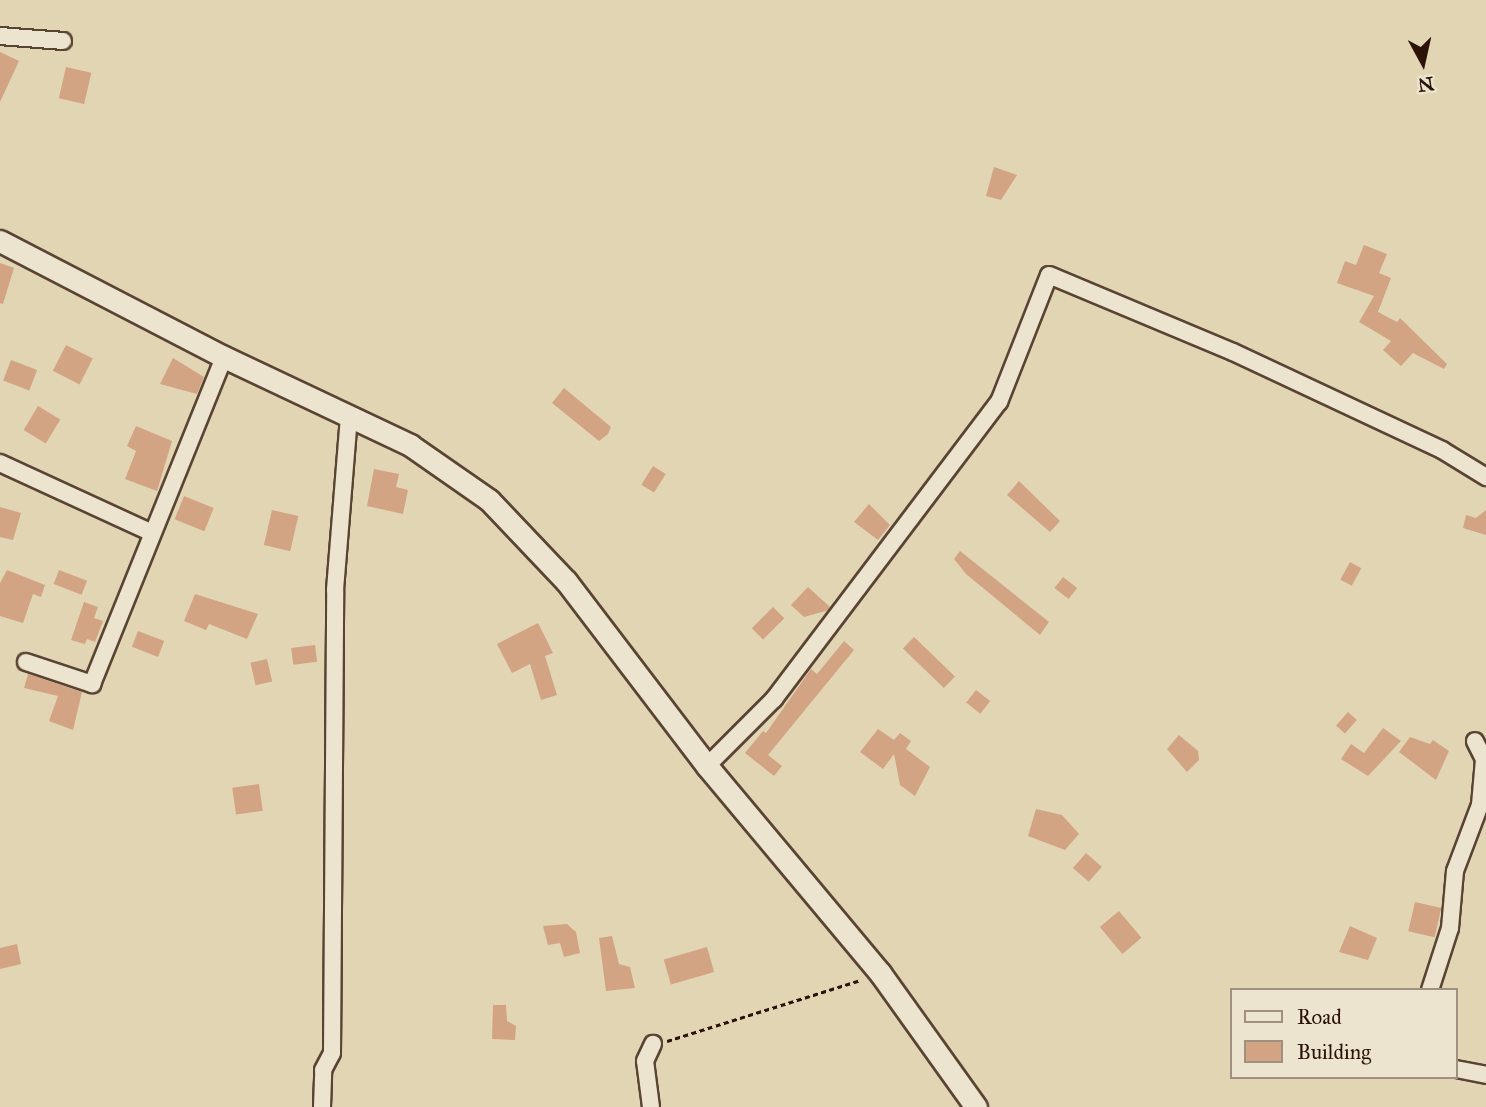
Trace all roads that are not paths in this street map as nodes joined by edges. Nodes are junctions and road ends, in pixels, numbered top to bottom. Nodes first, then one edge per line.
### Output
1 (0, 36) edge
2 (63, 41) dead end
3 (0, 241) edge
4 (224, 357) junction
5 (349, 415) junction
6 (0, 463) edge
7 (1486, 477) edge
8 (150, 532) junction
9 (26, 662) dead end
10 (1475, 741) dead end
11 (707, 766) junction
12 (1431, 988) edge
13 (653, 1044) road end
14 (1458, 1069) edge
15 (1486, 1075) edge
16 (322, 1107) edge
17 (651, 1107) edge
18 (976, 1107) edge

1 - 2 street
3 - 4 street
4 - 5 street
4 - 8 street
5 - 11 street
5 - 16 street
6 - 8 street
7 - 11 street
8 - 9 street
10 - 12 street
11 - 18 street
13 - 17 street
14 - 15 street

